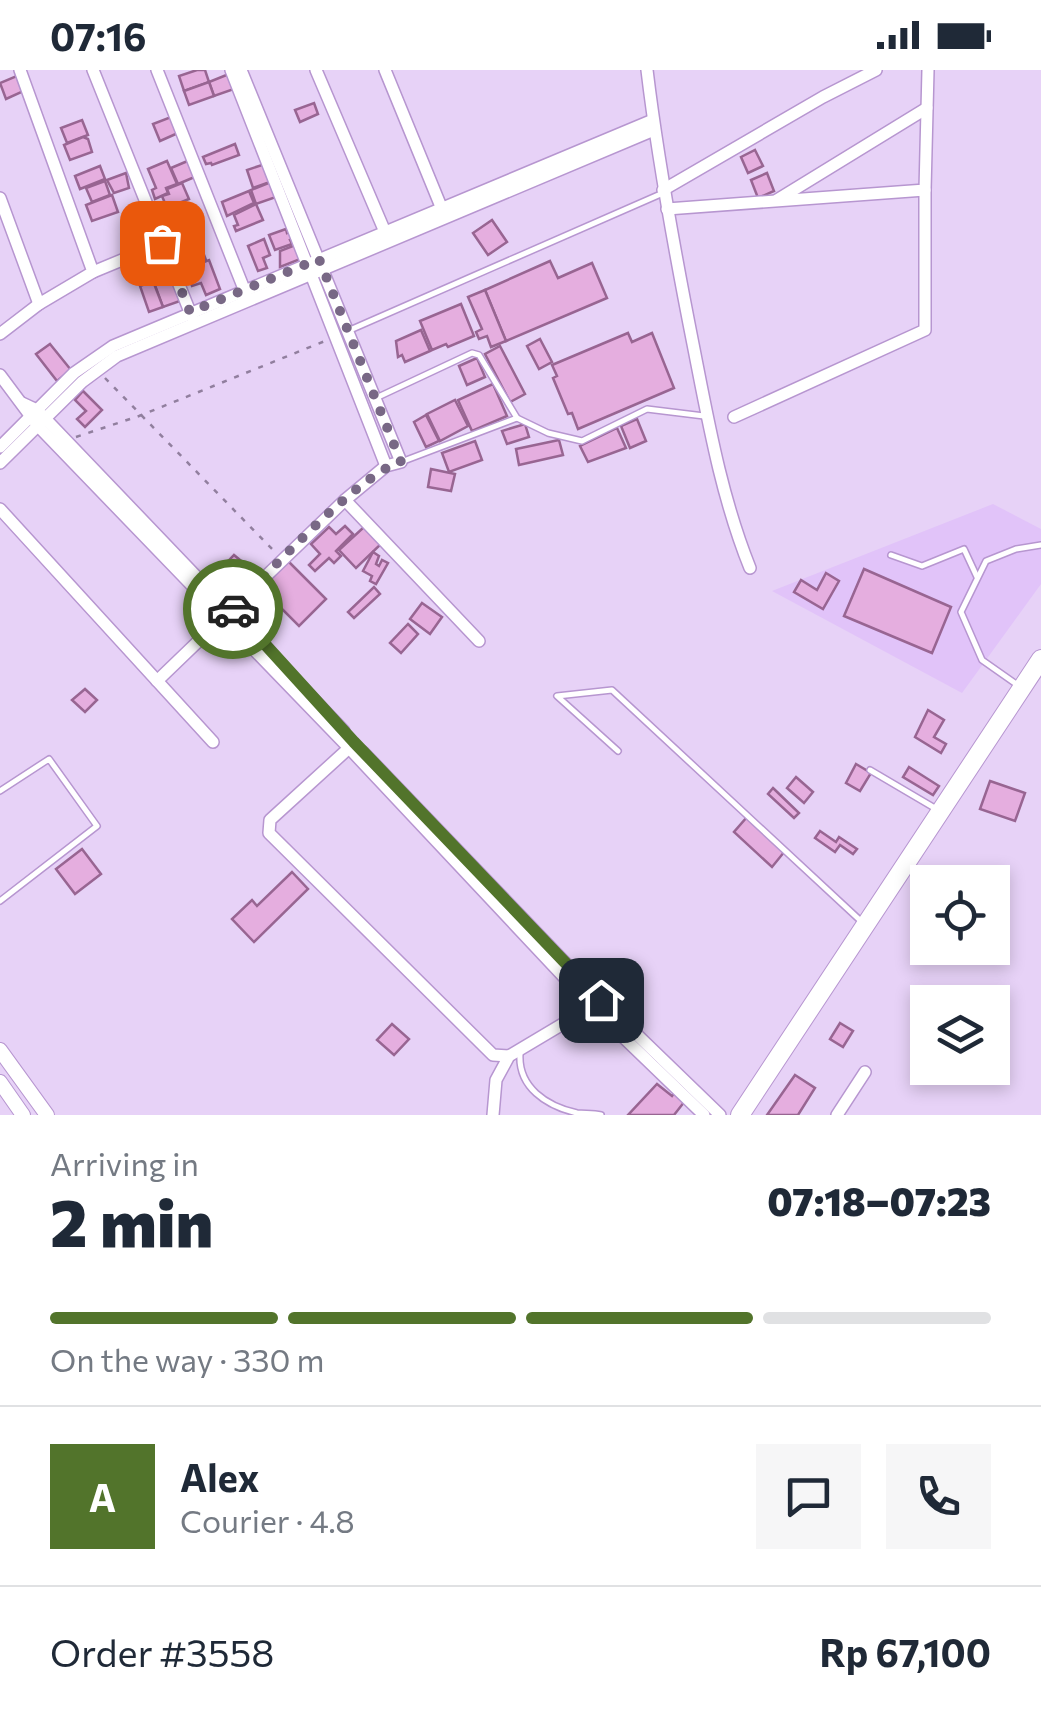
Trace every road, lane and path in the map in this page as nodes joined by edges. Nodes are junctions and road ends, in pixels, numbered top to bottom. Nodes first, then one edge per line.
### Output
1 (20, 70) edge
2 (95, 70) edge
3 (157, 70) edge
4 (230, 70) edge
5 (242, 70) edge
6 (316, 70) edge
7 (385, 70) edge
8 (647, 70) edge
9 (876, 70) edge
10 (928, 70) edge
11 (927, 108) junction
12 (653, 125) junction
13 (924, 190) junction
14 (663, 192) junction
15 (0, 198) edge
16 (774, 201) junction
17 (666, 209) junction
18 (444, 214) junction
19 (387, 238) junction
20 (162, 243) junction
21 (315, 267) junction
22 (93, 272) junction
23 (246, 296) junction
24 (39, 304) junction
25 (193, 318) junction
26 (349, 330) junction
27 (0, 334) edge
28 (335, 336) junction
29 (364, 369) junction
30 (98, 370) junction
31 (0, 375) edge
32 (351, 377) junction
33 (376, 398) junction
34 (139, 416) junction
35 (707, 416) junction
36 (734, 417) dead end
37 (37, 418) junction
38 (518, 418) junction
39 (66, 440) junction
40 (0, 447) edge
41 (401, 462) junction
42 (0, 463) edge
43 (386, 466) junction
44 (344, 500) junction
45 (0, 509) edge
46 (1041, 546) edge
47 (892, 555) dead end
48 (282, 559) junction
49 (750, 568) dead end
50 (977, 577) junction
51 (226, 613) junction
52 (478, 641) dead end
53 (1041, 659) edge
54 (158, 681) junction
55 (1022, 688) junction
56 (214, 742) dead end
57 (349, 748) junction
58 (618, 752) dead end
59 (870, 770) dead end
60 (0, 791) edge
61 (940, 811) junction
62 (0, 900) edge
63 (866, 924) junction
64 (597, 1004) junction
65 (0, 1050) edge
66 (514, 1054) junction
67 (866, 1072) dead end
68 (0, 1082) edge
69 (743, 1114) edge
70 (23, 1115) edge
71 (47, 1115) edge
72 (493, 1115) edge
73 (601, 1115) edge
74 (704, 1115) edge
75 (720, 1115) edge
76 (837, 1115) edge

1 - 22 street
2 - 20 street
3 - 23 street
4 - 21 street
5 - 21 street
6 - 19 street
7 - 18 street
8 - 12 street
9 - 14 street
10 - 11 street
11 - 13 street
11 - 16 street
12 - 14 street
12 - 18 street
13 - 16 street
13 - 36 street
14 - 17 street
14 - 26 lane
15 - 24 street
16 - 17 street
17 - 35 street
18 - 19 street
19 - 21 street
20 - 22 street
20 - 25 street
21 - 23 street
21 - 26 street
21 - 28 street
22 - 24 street
23 - 25 street
24 - 27 street
25 - 30 street
25 - 37 street
26 - 28 lane
26 - 29 street
28 - 32 street
28 - 34 path
29 - 32 street
29 - 33 street
30 - 34 path
30 - 37 street
31 - 37 street
32 - 43 street
33 - 38 lane
33 - 41 street
34 - 39 path
34 - 48 path
35 - 38 lane
35 - 49 street
37 - 39 street
37 - 40 street
37 - 42 street
37 - 51 street
38 - 41 lane
39 - 51 street
41 - 43 street
43 - 44 street
44 - 48 street
44 - 52 street
45 - 54 street
46 - 50 lane
47 - 50 lane
48 - 51 street
50 - 55 lane
51 - 54 street
51 - 57 street
51 - 64 street
53 - 55 main road
54 - 56 street
55 - 61 main road
57 - 64 street
57 - 66 street
58 - 63 lane
59 - 61 lane
60 - 62 lane
61 - 63 main road
63 - 69 main road
64 - 66 street
64 - 74 street
64 - 75 street
65 - 71 street
66 - 72 street
66 - 73 lane
67 - 76 street
68 - 70 street

